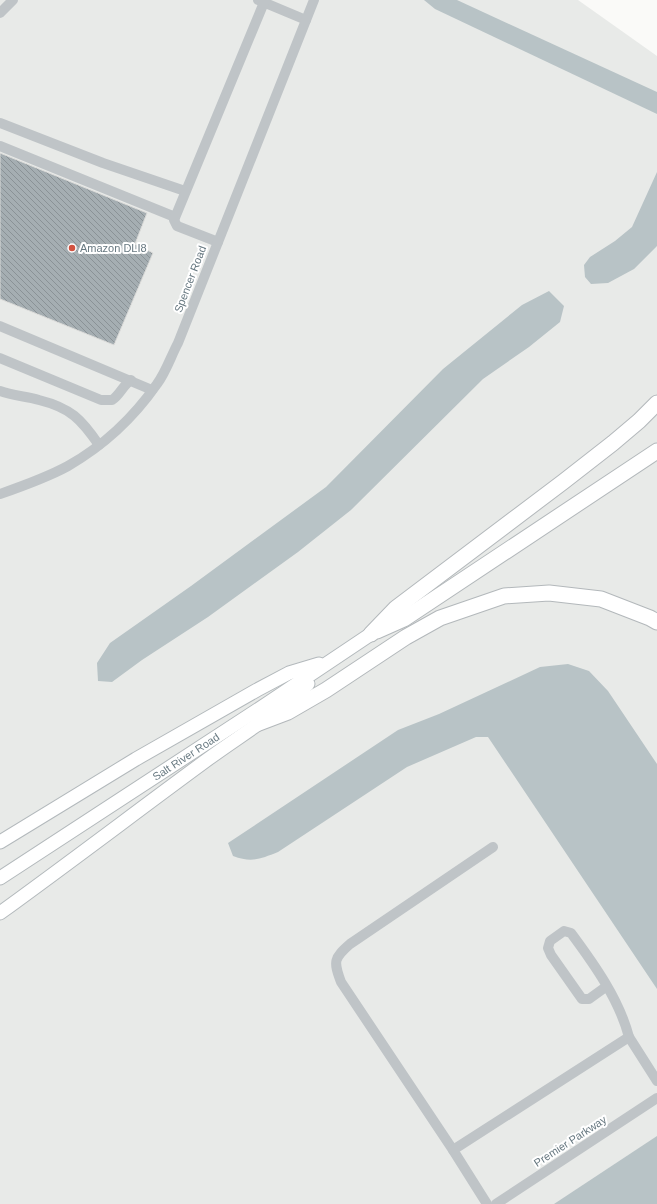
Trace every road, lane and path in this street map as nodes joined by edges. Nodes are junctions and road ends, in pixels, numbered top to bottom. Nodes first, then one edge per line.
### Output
1 (13, 0) edge
2 (314, 0) edge
3 (262, 1) edge
4 (0, 13) edge
5 (306, 20) junction
6 (0, 123) edge
7 (0, 146) edge
8 (185, 191) junction
9 (175, 217) junction
10 (218, 242) junction
11 (0, 326) edge
12 (0, 358) edge
13 (131, 380) junction
14 (152, 390) junction
15 (0, 391) edge
16 (657, 403) edge
17 (99, 445) junction
18 (657, 451) edge
19 (0, 494) edge
20 (657, 622) edge
21 (371, 634) junction
22 (332, 660) junction
23 (259, 723) junction
24 (0, 842) edge
25 (493, 847) dead end
26 (0, 878) edge
27 (0, 913) edge
28 (607, 986) junction
29 (629, 1037) junction
30 (657, 1082) edge
31 (657, 1098) edge
32 (453, 1150) junction
33 (487, 1204) edge
34 (496, 1204) edge

1 - 4 street
2 - 5 street, Spencer Road
3 - 5 street
3 - 8 street
5 - 10 street, Spencer Road
6 - 8 street
7 - 9 street
8 - 9 street
9 - 10 street
10 - 14 street, Spencer Road
11 - 13 street
12 - 13 street
13 - 14 street
14 - 17 street, Spencer Road
15 - 17 street
16 - 21 highway
17 - 19 street, Spencer Road
18 - 21 highway
20 - 23 highway
21 - 22 main road, Salt River Road
22 - 23 main road
22 - 24 main road
22 - 26 main road, Salt River Road
23 - 27 main road
25 - 32 street
28 - 28 street
28 - 29 street
29 - 30 street
29 - 32 street
31 - 34 street, Premier Parkway
32 - 33 street

